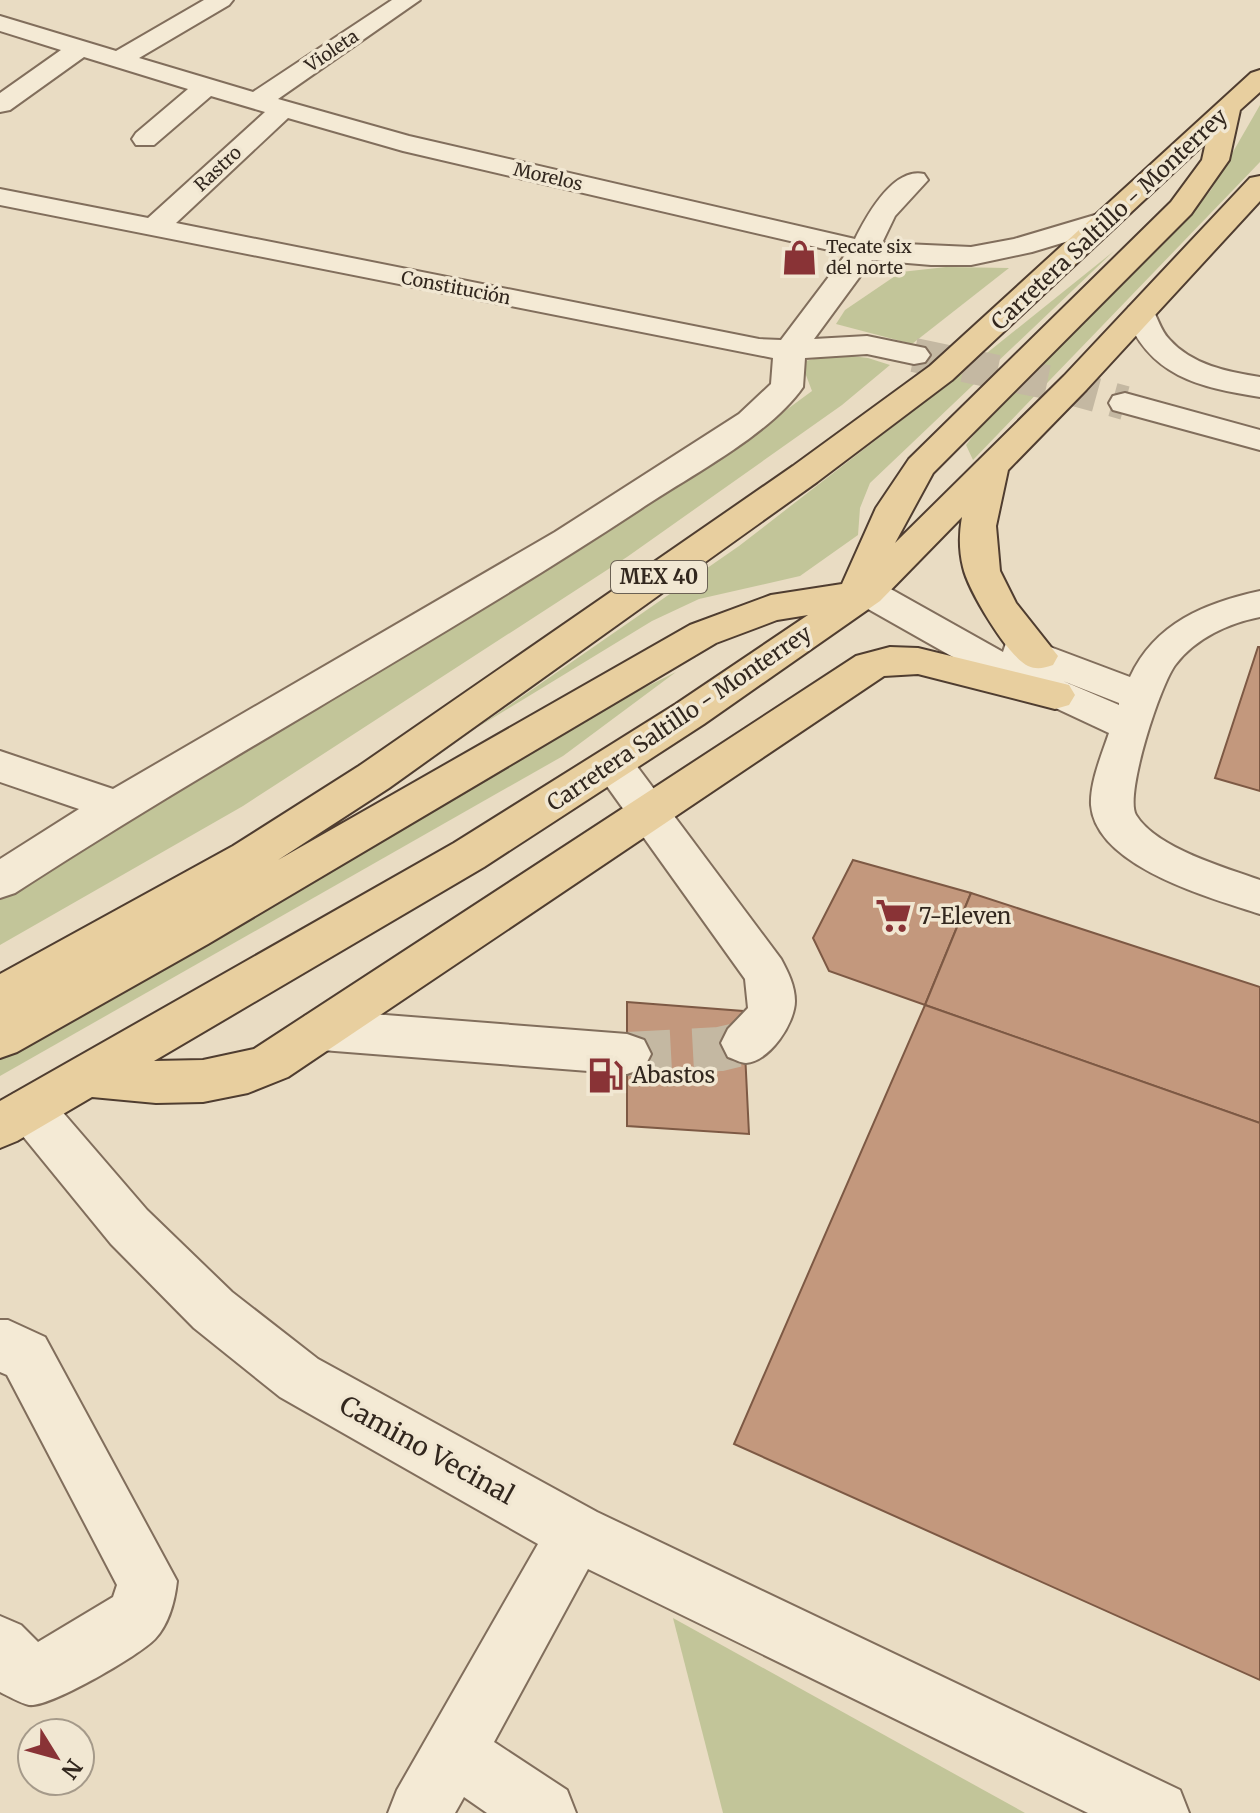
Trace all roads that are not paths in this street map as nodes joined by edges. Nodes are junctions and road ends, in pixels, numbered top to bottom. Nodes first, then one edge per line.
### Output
1 (221, 0) edge
2 (408, 0) edge
3 (22, 6) dead end
4 (0, 20) edge
5 (80, 48) junction
6 (118, 60) junction
7 (1260, 78) edge
8 (207, 87) junction
9 (1, 104) edge
10 (269, 106) junction
11 (1229, 109) junction
12 (145, 139) dead end
13 (914, 180) dead end
14 (1260, 184) edge
15 (0, 197) edge
16 (1105, 221) junction
17 (154, 228) junction
18 (864, 250) junction
19 (1140, 313) junction
20 (790, 350) junction
21 (914, 355) tunnel mouth
22 (1260, 387) edge
23 (1125, 403) tunnel mouth
24 (1260, 440) edge
25 (991, 469) junction
26 (867, 592) junction
27 (1260, 604) edge
28 (1047, 676) junction
29 (1137, 711) junction
30 (613, 764) junction
31 (0, 766) edge
32 (117, 806) junction
33 (652, 813) junction
34 (0, 881) edge
35 (1260, 897) edge
36 (0, 997) edge
37 (322, 1030) junction
38 (0, 1038) edge
39 (745, 1043) tunnel mouth
40 (627, 1054) tunnel mouth
41 (85, 1076) junction
42 (15, 1118) edge
43 (0, 1346) edge
44 (576, 1533) junction
45 (0, 1646) edge
46 (455, 1754) junction
47 (420, 1813) edge
48 (544, 1813) edge
49 (1157, 1813) edge

1 - 6 street
2 - 10 street, Violeta
3 - 4 street
4 - 5 street, Morelos
5 - 6 street, Morelos
5 - 9 street
6 - 8 street, Morelos
7 - 11 main road, Carretera Saltillo - Monterrey / MEX 40
8 - 10 street, Morelos
8 - 12 street
10 - 17 street, Rastro
10 - 18 street, Morelos
11 - 16 main road, Carretera Saltillo - Monterrey / MEX 40
11 - 26 main road
13 - 18 street
14 - 19 main road, Carretera Saltillo - Monterrey
15 - 17 street, Constitución
16 - 18 street, Morelos
16 - 36 main road, Carretera Saltillo - Monterrey / MEX 40
17 - 20 street, Constitución
18 - 20 street
19 - 22 street
19 - 25 main road, Carretera Saltillo - Monterrey
20 - 21 street, Constitución
20 - 32 street
23 - 24 street
25 - 26 main road, Carretera Saltillo - Monterrey
25 - 28 main road
26 - 28 street
26 - 30 main road, Carretera Saltillo - Monterrey
26 - 38 main road
27 - 29 street
28 - 29 street
28 - 33 main road
29 - 35 street
30 - 33 street
30 - 41 main road, Carretera Saltillo - Monterrey
31 - 32 street
32 - 34 street
33 - 37 main road
33 - 39 street
37 - 40 street
37 - 41 main road
41 - 42 main road, Carretera Saltillo - Monterrey
42 - 44 street, Camino Vecinal
43 - 45 street
44 - 46 street
44 - 49 street, Camino Vecinal
46 - 47 street
46 - 48 street

